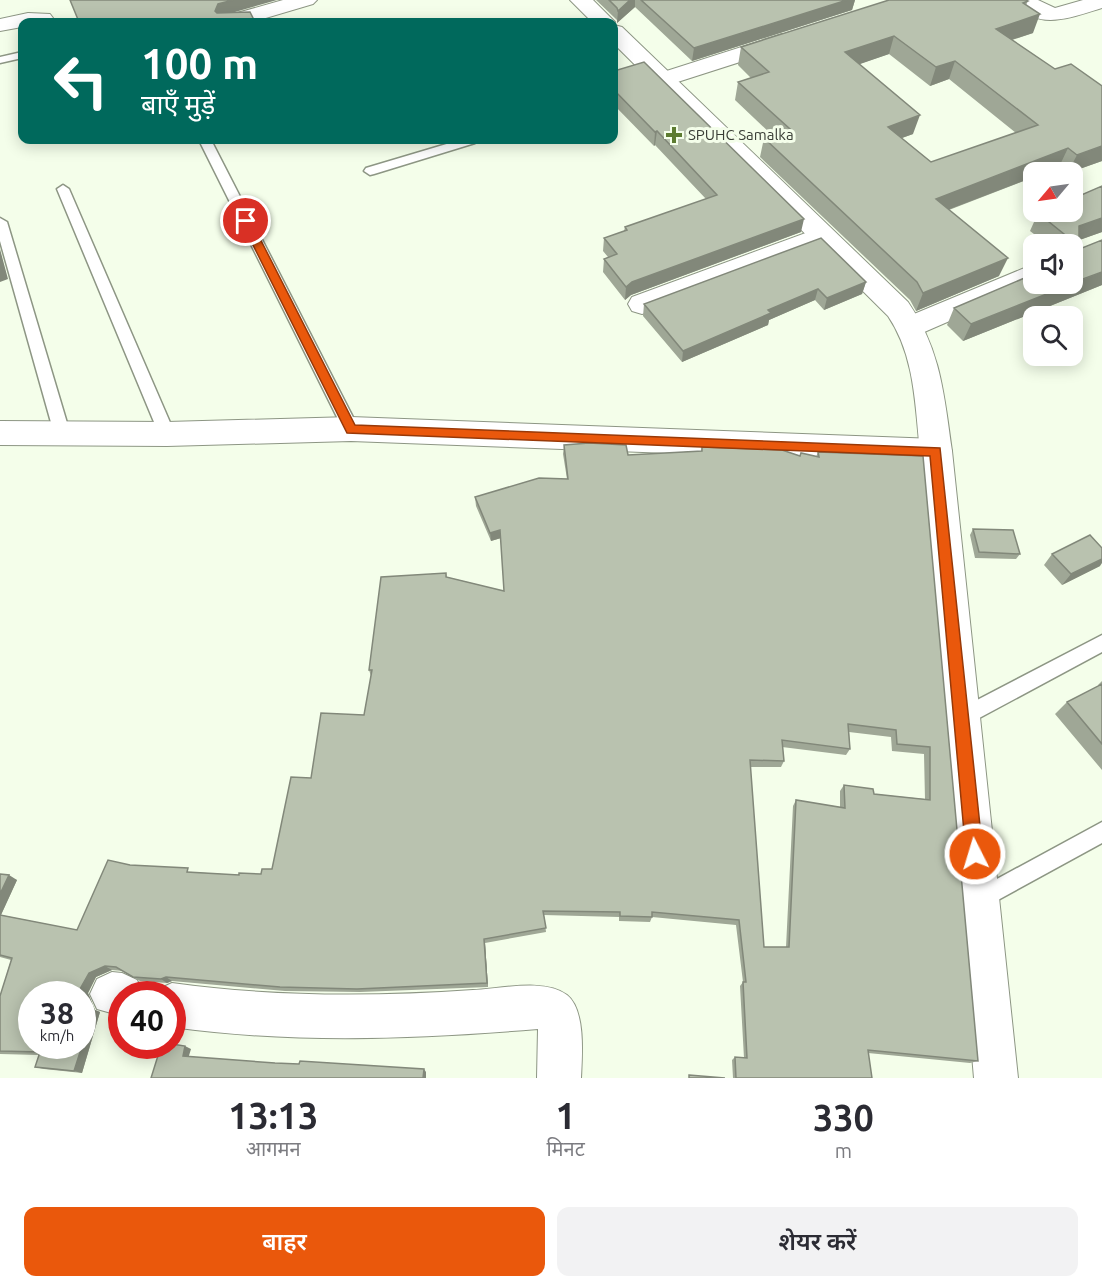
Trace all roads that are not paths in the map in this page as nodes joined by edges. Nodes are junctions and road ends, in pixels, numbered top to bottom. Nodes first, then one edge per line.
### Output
1 (306, 0) edge
2 (581, 0) edge
3 (1024, 0) edge
4 (1102, 1) edge
5 (245, 18) edge
6 (600, 18) edge
7 (18, 21) edge
8 (0, 25) edge
9 (799, 36) edge
10 (618, 37) edge
11 (18, 56) edge
12 (0, 60) edge
13 (647, 70) junction
14 (207, 144) edge
15 (458, 144) edge
16 (370, 171) dead end
17 (63, 189) dead end
18 (2, 222) edge
19 (822, 236) junction
20 (1023, 278) edge
21 (642, 304) edge
22 (912, 326) junction
23 (351, 429) junction
24 (0, 433) edge
25 (62, 433) junction
26 (167, 434) junction
27 (936, 451) junction
28 (1102, 643) edge
29 (962, 718) junction
30 (1102, 832) edge
31 (979, 900) junction
32 (186, 1007) edge
33 (559, 1078) edge
34 (996, 1078) edge

1 - 5 street
2 - 6 street
3 - 4 street
7 - 8 street
9 - 13 street
10 - 13 street
11 - 12 lane
13 - 19 street
14 - 23 lane
15 - 16 lane
17 - 26 lane
18 - 25 lane
19 - 21 street
19 - 22 street
20 - 22 street
22 - 27 street
23 - 26 street
23 - 27 street
24 - 25 street
25 - 26 street
27 - 29 street
28 - 29 lane
29 - 31 street
30 - 31 lane
31 - 34 street
32 - 33 street

